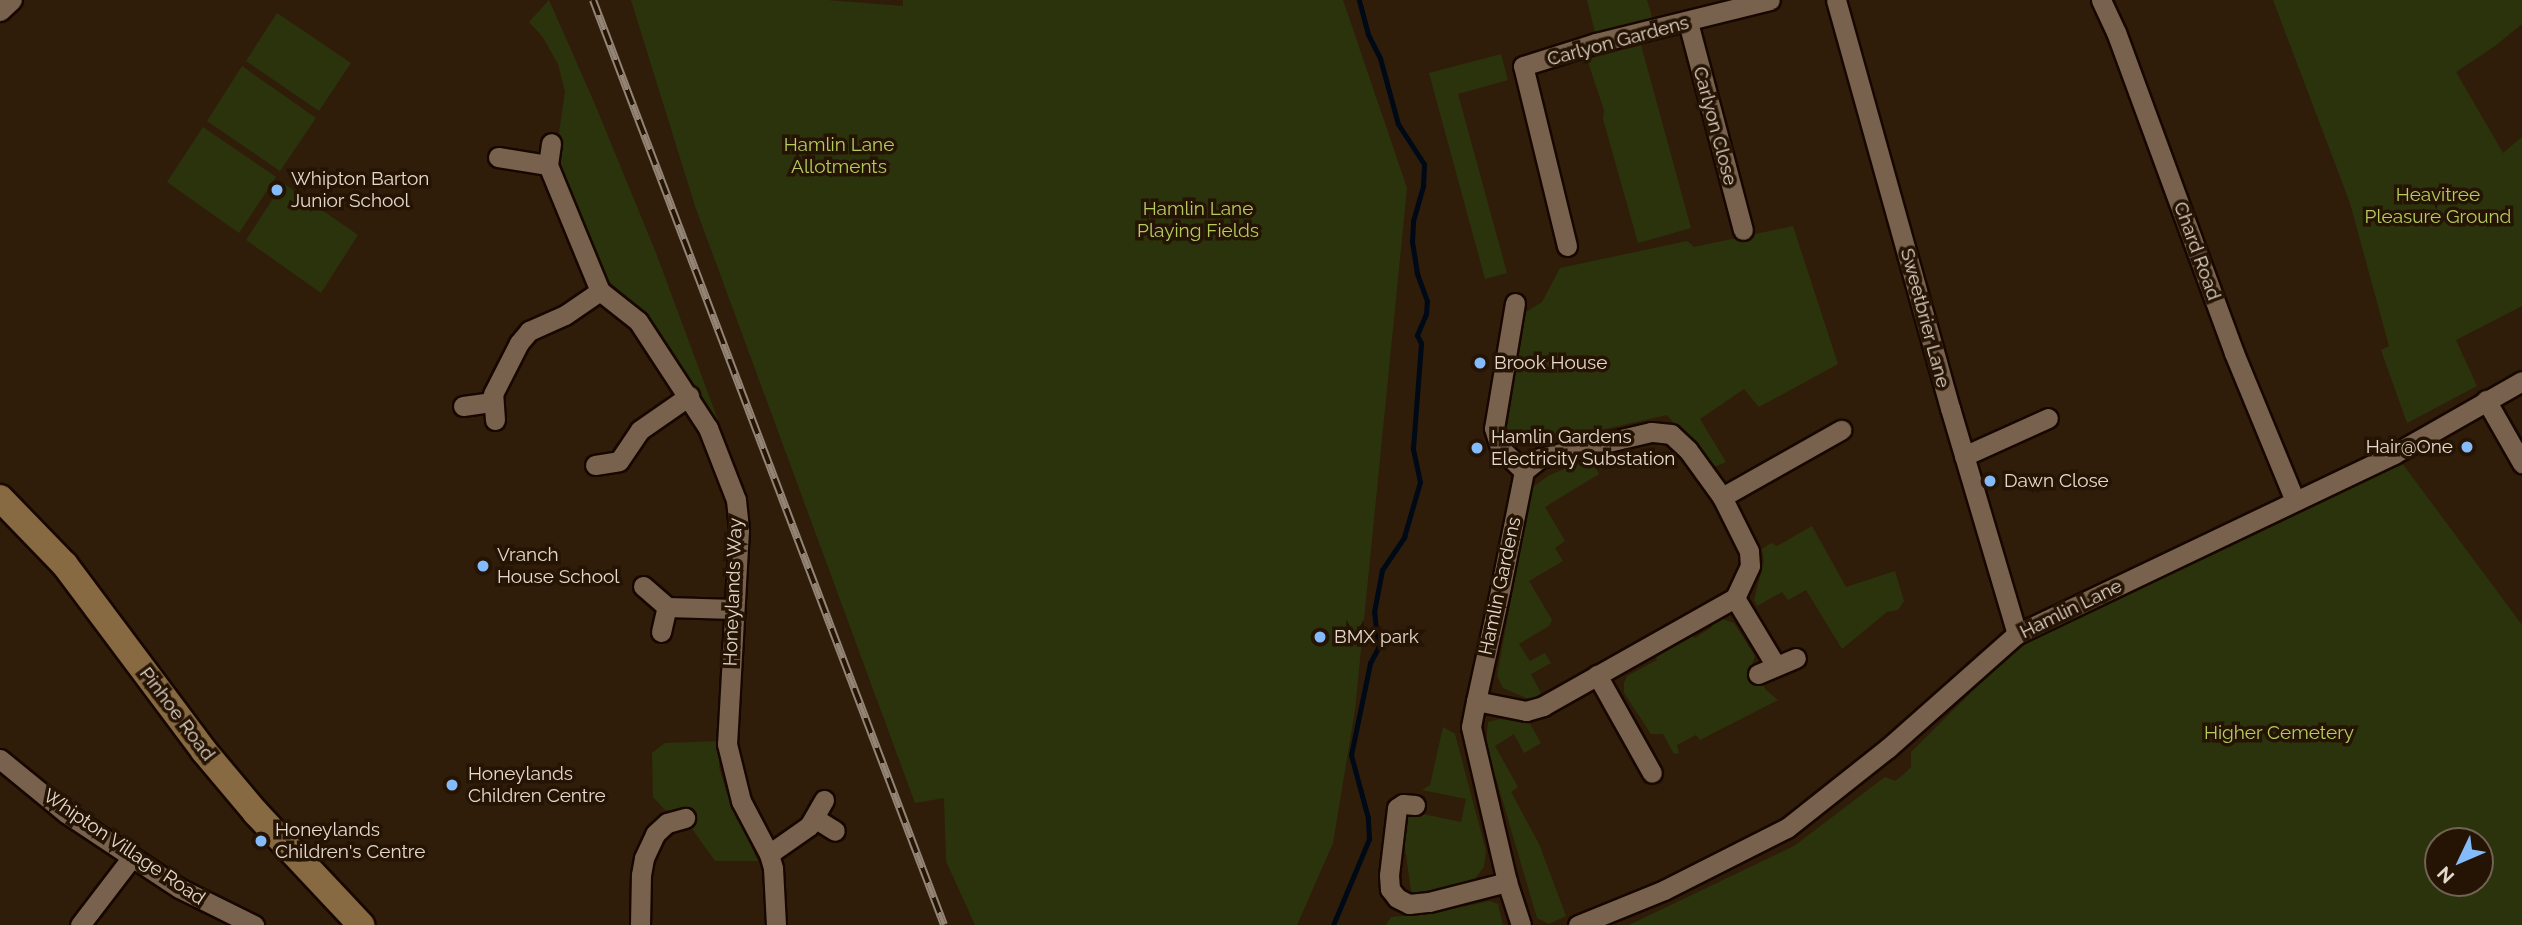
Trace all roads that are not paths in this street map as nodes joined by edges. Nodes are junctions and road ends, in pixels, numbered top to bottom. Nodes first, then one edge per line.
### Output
1 (12, 0) edge
2 (1770, 0) edge
3 (1836, 0) edge
4 (2101, 0) edge
5 (0, 11) edge
6 (1688, 22) junction
7 (551, 143) dead end
8 (499, 157) dead end
9 (548, 165) junction
10 (1743, 230) dead end
11 (1567, 246) dead end
12 (600, 290) junction
13 (1515, 303) dead end
14 (2522, 381) edge
15 (689, 396) junction
16 (2486, 400) junction
17 (463, 406) dead end
18 (2048, 418) dead end
19 (1841, 430) dead end
20 (1964, 457) junction
21 (2522, 463) edge
22 (595, 465) dead end
23 (1524, 471) junction
24 (1722, 497) junction
25 (0, 498) edge
26 (2295, 501) junction
27 (643, 586) dead end
28 (1735, 598) junction
29 (667, 607) junction
30 (734, 609) junction
31 (661, 632) dead end
32 (2017, 634) junction
33 (1796, 657) dead end
34 (1776, 666) junction
35 (1758, 674) dead end
36 (1597, 675) junction
37 (1476, 701) junction
38 (0, 759) edge
39 (1652, 773) dead end
40 (824, 800) dead end
41 (1415, 805) dead end
42 (685, 818) dead end
43 (816, 819) junction
44 (835, 831) dead end
45 (769, 854) junction
46 (132, 857) junction
47 (1507, 882) junction
48 (80, 925) edge
49 (254, 925) edge
50 (361, 925) edge
51 (640, 925) edge
52 (776, 925) edge
53 (1521, 925) edge
54 (1578, 925) edge

1 - 5 street
2 - 6 street, Carlyon Gardens
3 - 20 street, Sweetbrier Lane
4 - 26 street, Chard Road
6 - 10 street, Carlyon Close
6 - 11 street, Carlyon Gardens
7 - 9 street
8 - 9 street
9 - 12 street
12 - 15 street, Honeylands Way
12 - 17 street
13 - 23 street
14 - 16 street, Hamlin Lane
15 - 22 street
15 - 30 street, Honeylands Way
16 - 21 street
16 - 26 street, Hamlin Lane
18 - 20 street
19 - 24 street
20 - 32 street, Sweetbrier Lane
23 - 24 street
23 - 37 street, Hamlin Gardens
24 - 28 street
25 - 50 main road, Pinhoe Road
26 - 32 street, Hamlin Lane
27 - 29 street
28 - 34 street
28 - 36 street
29 - 30 street
29 - 31 street
30 - 45 street, Honeylands Way
32 - 54 street, Hamlin Lane
33 - 34 street
34 - 35 street
36 - 37 street
36 - 39 street
37 - 47 street, Hamlin Gardens
38 - 46 street, Whipton Village Road
40 - 43 street
41 - 47 street
42 - 51 street
43 - 44 street
43 - 45 street
45 - 52 street, Honeylands Way
46 - 48 street
46 - 49 street, Whipton Village Road
47 - 53 street, Hamlin Gardens

